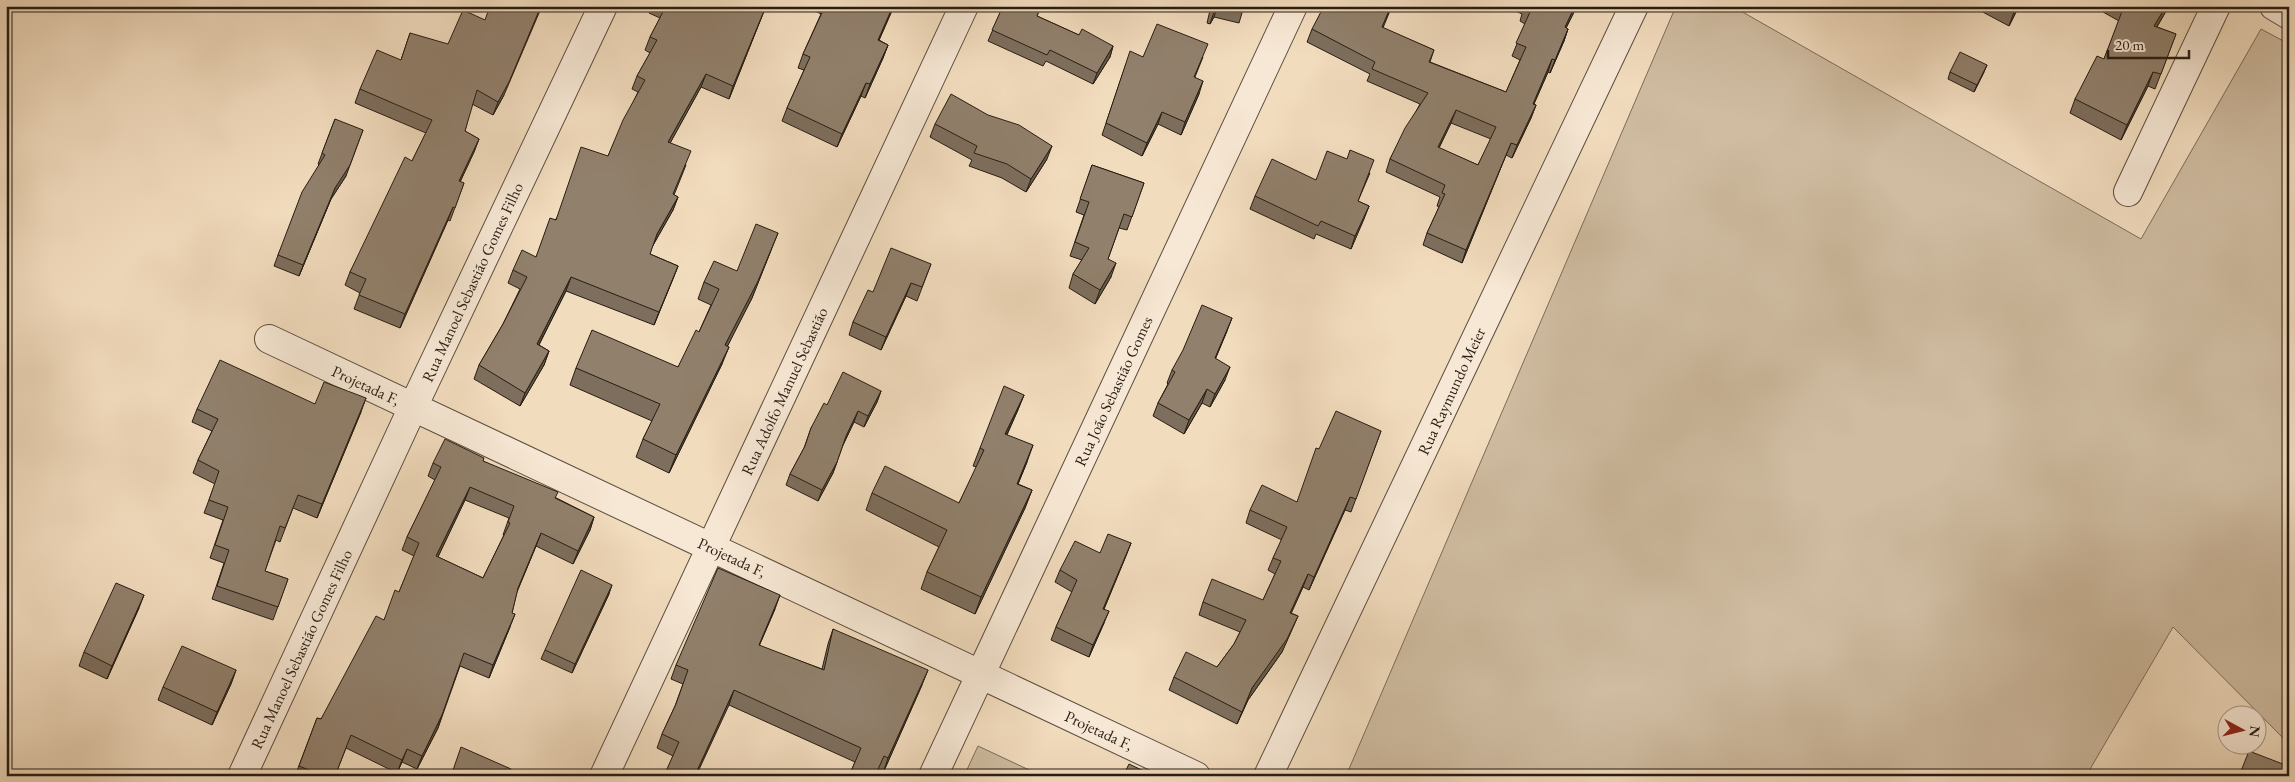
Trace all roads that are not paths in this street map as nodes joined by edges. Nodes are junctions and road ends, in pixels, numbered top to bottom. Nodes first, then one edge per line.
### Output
1 (602, 6) edge
2 (964, 6) edge
3 (1293, 6) edge
4 (1634, 6) edge
5 (2216, 6) edge
6 (2274, 6) edge
7 (2289, 15) edge
8 (2128, 192) dead end
9 (269, 339) dead end
10 (413, 407) junction
11 (711, 547) junction
12 (980, 674) junction
13 (242, 776) edge
14 (604, 776) edge
15 (933, 776) edge
16 (1196, 776) edge
17 (1268, 776) edge

1 - 10 street, Rua Manoel Sebastião Gomes Filho
2 - 11 street, Rua Adolfo Manuel Sebastião
3 - 12 street, Rua João Sebastião Gomes
4 - 17 street, Rua Raymundo Meier
5 - 8 street
6 - 7 street
9 - 10 street, Projetada F,
10 - 11 street, Projetada F,
10 - 13 street, Rua Manoel Sebastião Gomes Filho
11 - 12 street, Projetada F,
11 - 14 street, Rua Adolfo Manuel Sebastião
12 - 15 street, Rua João Sebastião Gomes
12 - 16 street, Projetada F,

